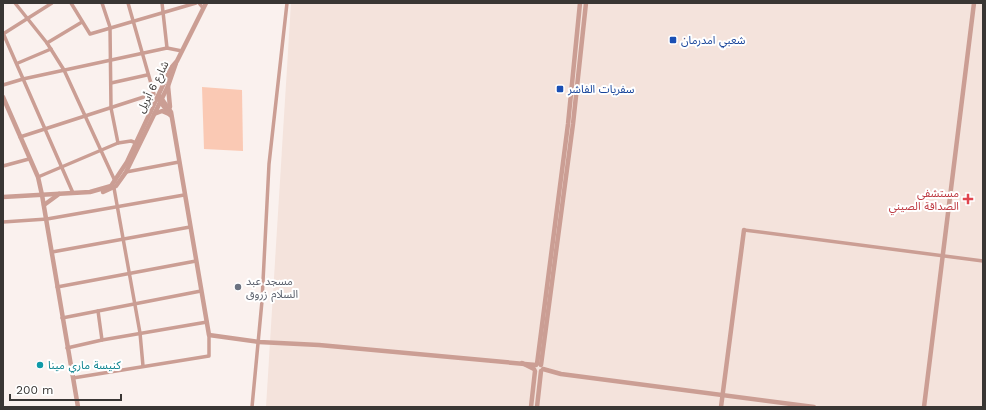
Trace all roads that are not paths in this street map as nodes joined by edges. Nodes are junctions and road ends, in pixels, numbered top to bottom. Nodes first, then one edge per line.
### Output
1 (15, 3) edge
2 (52, 3) edge
3 (71, 3) edge
4 (102, 3) edge
5 (128, 3) edge
6 (162, 3) edge
7 (197, 3) edge
8 (206, 3) edge
9 (287, 3) edge
10 (580, 3) edge
11 (586, 3) edge
12 (974, 3) edge
13 (203, 8) junction
14 (163, 12) junction
15 (28, 17) junction
16 (133, 20) junction
17 (82, 22) junction
18 (110, 27) junction
19 (3, 34) edge
20 (47, 43) junction
21 (167, 48) junction
22 (51, 49) junction
23 (182, 51) junction
24 (141, 53) junction
25 (111, 60) junction
26 (177, 61) junction
27 (18, 63) junction
28 (64, 70) junction
29 (148, 75) junction
30 (24, 78) junction
31 (110, 83) junction
32 (3, 85) edge
33 (168, 86) junction
34 (153, 94) junction
35 (3, 97) edge
36 (160, 98) junction
37 (4, 104) edge
38 (573, 104) junction
39 (111, 108) junction
40 (170, 108) junction
41 (154, 114) junction
42 (170, 115) junction
43 (86, 116) junction
44 (172, 120) junction
45 (45, 129) junction
46 (20, 137) junction
47 (118, 143) junction
48 (138, 143) junction
49 (100, 150) junction
50 (29, 159) junction
51 (179, 162) junction
52 (3, 166) edge
53 (61, 167) junction
54 (126, 172) junction
55 (38, 177) junction
56 (115, 181) junction
57 (114, 188) junction
58 (90, 192) junction
59 (61, 194) junction
60 (73, 194) junction
61 (42, 195) junction
62 (184, 195) junction
63 (3, 197) edge
64 (44, 205) junction
65 (117, 207) junction
66 (47, 220) junction
67 (3, 222) edge
68 (190, 227) junction
69 (744, 230) joint
70 (123, 239) junction
71 (52, 252) junction
72 (943, 256) junction
73 (196, 261) junction
74 (983, 261) edge
75 (129, 273) junction
76 (57, 287) junction
77 (202, 291) junction
78 (135, 303) junction
79 (98, 311) junction
80 (62, 318) junction
81 (207, 322) junction
82 (140, 333) junction
83 (209, 335) junction
84 (102, 340) junction
85 (259, 342) junction
86 (68, 348) junction
87 (143, 366) junction
88 (538, 368) junction
89 (73, 378) junction
90 (722, 394) junction
91 (78, 407) edge
92 (252, 407) edge
93 (531, 407) edge
94 (537, 407) edge
95 (721, 407) edge
96 (814, 407) edge
97 (924, 407) edge

1 - 15 street
2 - 15 street
3 - 17 street
4 - 18 street
5 - 16 street
6 - 14 street
7 - 13 street
7 - 14 street
8 - 13 street
9 - 85 street
10 - 38 street
11 - 38 street
12 - 72 street
13 - 23 street
14 - 16 street
14 - 21 street
15 - 19 street
15 - 20 street
16 - 18 street
16 - 24 street
17 - 18 street
17 - 20 street
18 - 25 street
19 - 27 street
20 - 22 street
21 - 23 street
21 - 24 street
22 - 27 street
22 - 28 street
23 - 26 street
24 - 25 street
24 - 29 street
25 - 28 street
25 - 31 street
26 - 33 street, شارع 6 أبريل
26 - 36 street, شارع 6 أبريل
27 - 30 street
28 - 30 street
28 - 43 street
29 - 31 street
29 - 34 street
30 - 32 street
30 - 45 street
31 - 39 street
33 - 36 street, شارع 6 أبريل
33 - 40 street
34 - 36 street
34 - 39 street
35 - 37 street
36 - 40 street
36 - 41 street, شارع 6 أبريل
36 - 42 street
36 - 48 street, شارع 6 أبريل
37 - 46 street
38 - 88 street
39 - 43 street
39 - 47 street
40 - 44 street
41 - 42 street
41 - 48 street, شارع 6 أبريل
42 - 44 street
43 - 45 street
43 - 49 street
44 - 51 street
45 - 46 street
45 - 53 street
46 - 50 street
47 - 48 street
47 - 49 street
48 - 54 street, شارع 6 أبريل
48 - 56 street, شارع 6 أبريل
49 - 53 street
49 - 56 street
50 - 52 street
50 - 55 street
51 - 54 street
51 - 62 street
53 - 55 street
53 - 60 street
54 - 57 street, شارع 6 أبريل
55 - 61 street
56 - 58 street
57 - 58 street
57 - 65 street
58 - 60 street
59 - 60 street
59 - 61 street
59 - 64 street
61 - 63 street
61 - 64 street
62 - 65 street
62 - 68 street
64 - 66 street
65 - 66 street
65 - 70 street
66 - 67 street
66 - 71 street
68 - 70 street
68 - 73 street
69 - 72 street
69 - 90 street
70 - 71 street
70 - 75 street
71 - 76 street
72 - 74 street
72 - 97 street
73 - 75 street
73 - 77 street
75 - 76 street
75 - 78 street
76 - 80 street
77 - 78 street
77 - 81 street
78 - 79 street
78 - 82 street
79 - 80 street
79 - 84 street
80 - 86 street
81 - 82 street
81 - 83 street
82 - 84 street
82 - 87 street
83 - 85 street
83 - 87 street
84 - 86 street
85 - 88 street
85 - 92 street
86 - 89 street
87 - 89 street
88 - 90 street
88 - 93 street
88 - 94 street
89 - 91 street
90 - 95 street
90 - 96 street

